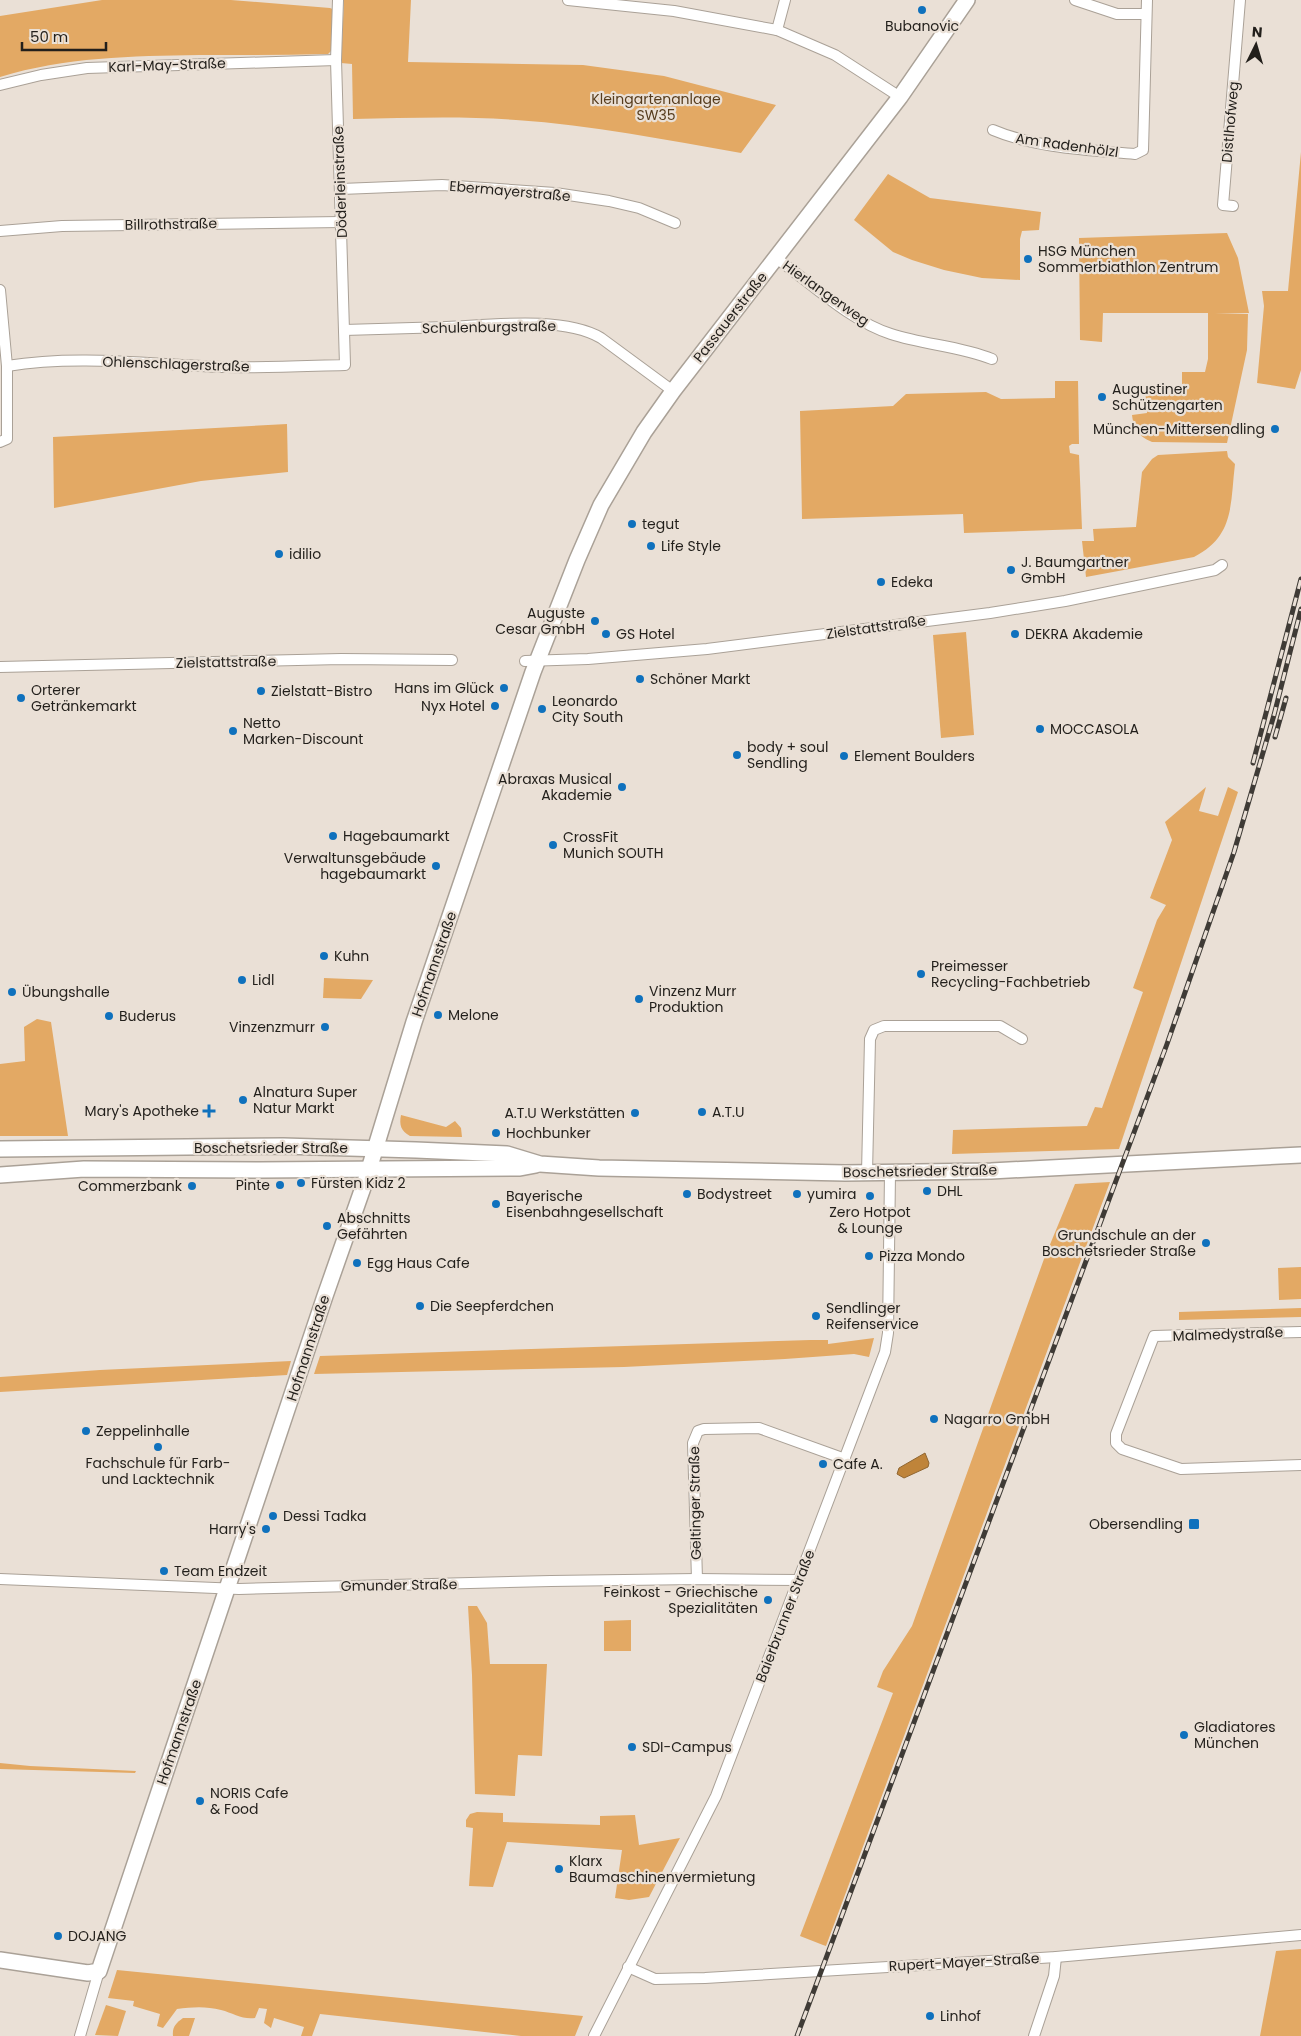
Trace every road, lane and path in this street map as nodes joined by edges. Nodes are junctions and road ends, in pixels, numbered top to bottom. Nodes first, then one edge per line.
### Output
1 (338, 0) edge
2 (568, 0) edge
3 (784, 0) edge
4 (967, 0) edge
5 (1075, 0) edge
6 (1147, 0) edge
7 (1240, 0) edge
8 (1146, 14) junction
9 (777, 30) junction
10 (336, 60) junction
11 (0, 85) edge
12 (900, 98) junction
13 (993, 130) dead end
14 (341, 189) junction
15 (1233, 206) dead end
16 (341, 222) junction
17 (675, 223) dead end
18 (0, 231) edge
19 (776, 258) junction
20 (0, 290) edge
21 (344, 330) junction
22 (992, 359) dead end
23 (345, 365) joint
24 (7, 366) junction
25 (673, 392) junction
26 (4, 441) edge
27 (1222, 565) dead end
28 (452, 660) dead end
29 (531, 661) junction
30 (0, 667) edge
31 (1022, 1039) dead end
32 (0, 1149) edge
33 (376, 1149) junction
34 (1301, 1155) edge
35 (540, 1164) junction
36 (370, 1168) junction
37 (867, 1173) junction
38 (890, 1173) junction
39 (0, 1175) edge
40 (1301, 1332) edge
41 (845, 1459) junction
42 (1301, 1465) edge
43 (0, 1578) edge
44 (698, 1579) junction
45 (799, 1580) junction
46 (228, 1588) junction
47 (1301, 1935) edge
48 (1056, 1957) junction
49 (0, 1960) edge
50 (628, 1967) junction
51 (100, 1971) junction
52 (80, 2036) edge
53 (594, 2036) edge
54 (1034, 2036) edge

1 - 10 street, Döderleinstraße
2 - 9 street
3 - 9 street
4 - 12 street, Passauerstraße
5 - 8 street
6 - 8 street
7 - 15 street, Distlhofweg
8 - 13 street, Am Radenhölzl
9 - 12 street
10 - 11 street, Karl-May-Straße
10 - 14 street, Döderleinstraße
12 - 19 street, Passauerstraße
14 - 16 street, Döderleinstraße
14 - 17 street, Ebermayerstraße
16 - 18 street, Billrothstraße
16 - 21 street, Döderleinstraße
19 - 22 street, Hierlangerweg
19 - 25 street, Passauerstraße
20 - 24 street
21 - 23 street, Döderleinstraße
21 - 25 street, Schulenburgstraße
23 - 24 street, Ohlenschlagerstraße
24 - 26 street
25 - 29 street, Passauerstraße
27 - 29 street, Zielstattstraße
28 - 30 street, Zielstattstraße
29 - 33 street, Hofmannstraße
31 - 37 street
32 - 33 street, Boschetsrieder Straße
33 - 35 street, Boschetsrieder Straße
33 - 36 street, Hofmannstraße
34 - 38 street, Boschetsrieder Straße
35 - 36 street, Boschetsrieder Straße
35 - 37 street, Boschetsrieder Straße
36 - 39 street, Boschetsrieder Straße
36 - 46 street, Hofmannstraße
37 - 38 street, Boschetsrieder Straße
38 - 41 street, Baierbrunner Straße
40 - 42 street, Malmedystraße
41 - 44 street, Geltinger Straße
41 - 45 street, Baierbrunner Straße
43 - 46 street, Gmunder Straße
44 - 45 street, Gmunder Straße
44 - 46 street, Gmunder Straße
45 - 50 street, Baierbrunner Straße
46 - 51 street, Hofmannstraße
47 - 48 street, Rupert-Mayer-Straße
48 - 50 street, Rupert-Mayer-Straße
48 - 54 street
49 - 51 street
50 - 53 street, Baierbrunner Straße
51 - 52 street, Hofmannstraße

